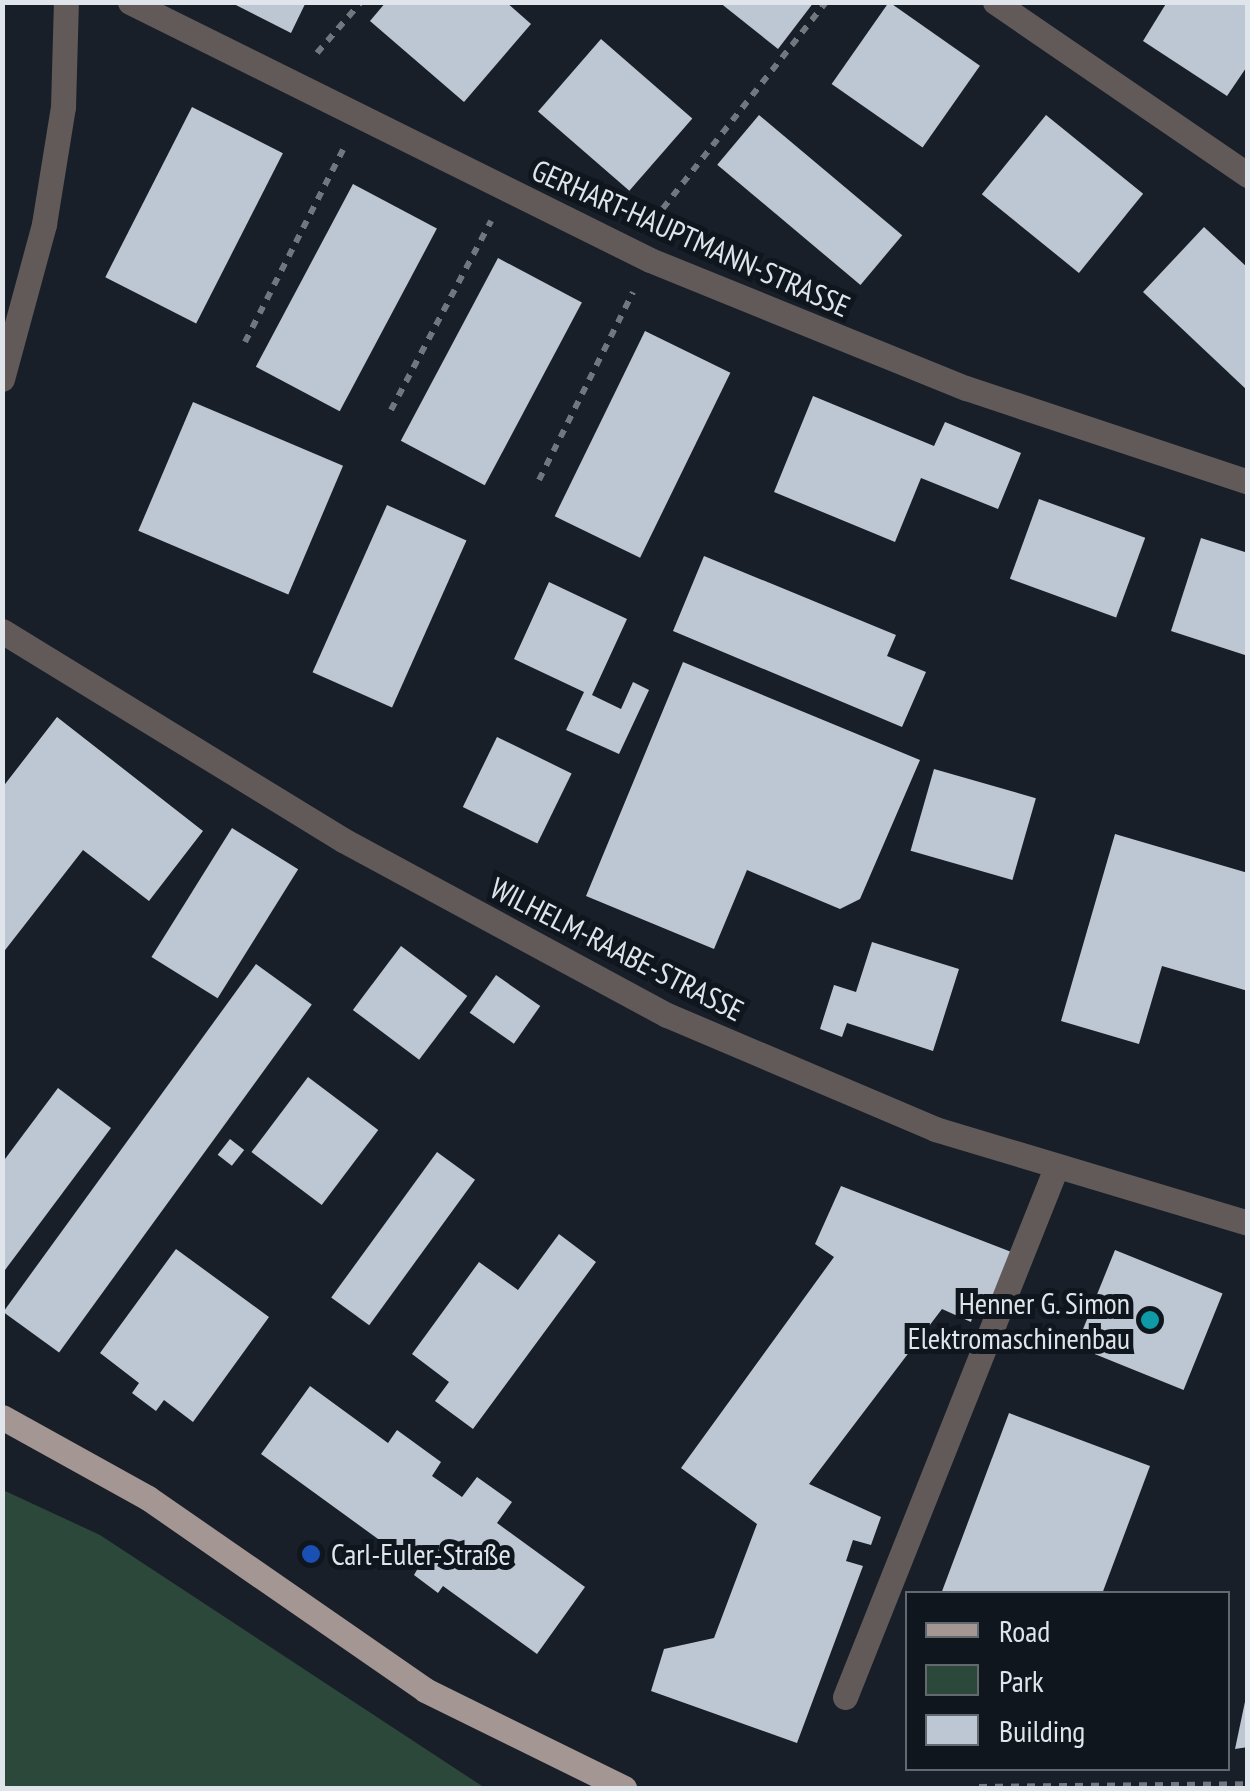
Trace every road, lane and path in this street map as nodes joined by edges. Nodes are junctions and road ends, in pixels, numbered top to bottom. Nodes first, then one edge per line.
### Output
1 (66, 2) edge
2 (130, 2) edge
3 (360, 2) edge
4 (826, 2) edge
5 (995, 2) edge
6 (316, 54) dead end
7 (346, 145) dead end
8 (1248, 175) edge
9 (494, 215) dead end
10 (652, 222) dead end
11 (636, 287) dead end
12 (245, 342) dead end
13 (2, 379) edge
14 (391, 410) dead end
15 (539, 480) dead end
16 (1248, 482) edge
17 (2, 631) edge
18 (1055, 1170) junction
19 (1248, 1223) edge
20 (2, 1417) edge
21 (844, 1697) dead end
22 (1248, 1784) edge
23 (978, 1786) edge
24 (624, 1788) edge

1 - 13 street
2 - 16 street, GERHART-HAUPTMANN-STRASSE
3 - 6 path
4 - 10 path
5 - 8 street
7 - 12 path
9 - 14 path
11 - 15 path
17 - 18 street, WILHELM-RAABE-STRASSE
18 - 19 street, WILHELM-RAABE-STRASSE
18 - 21 street
20 - 24 main road
22 - 23 path

